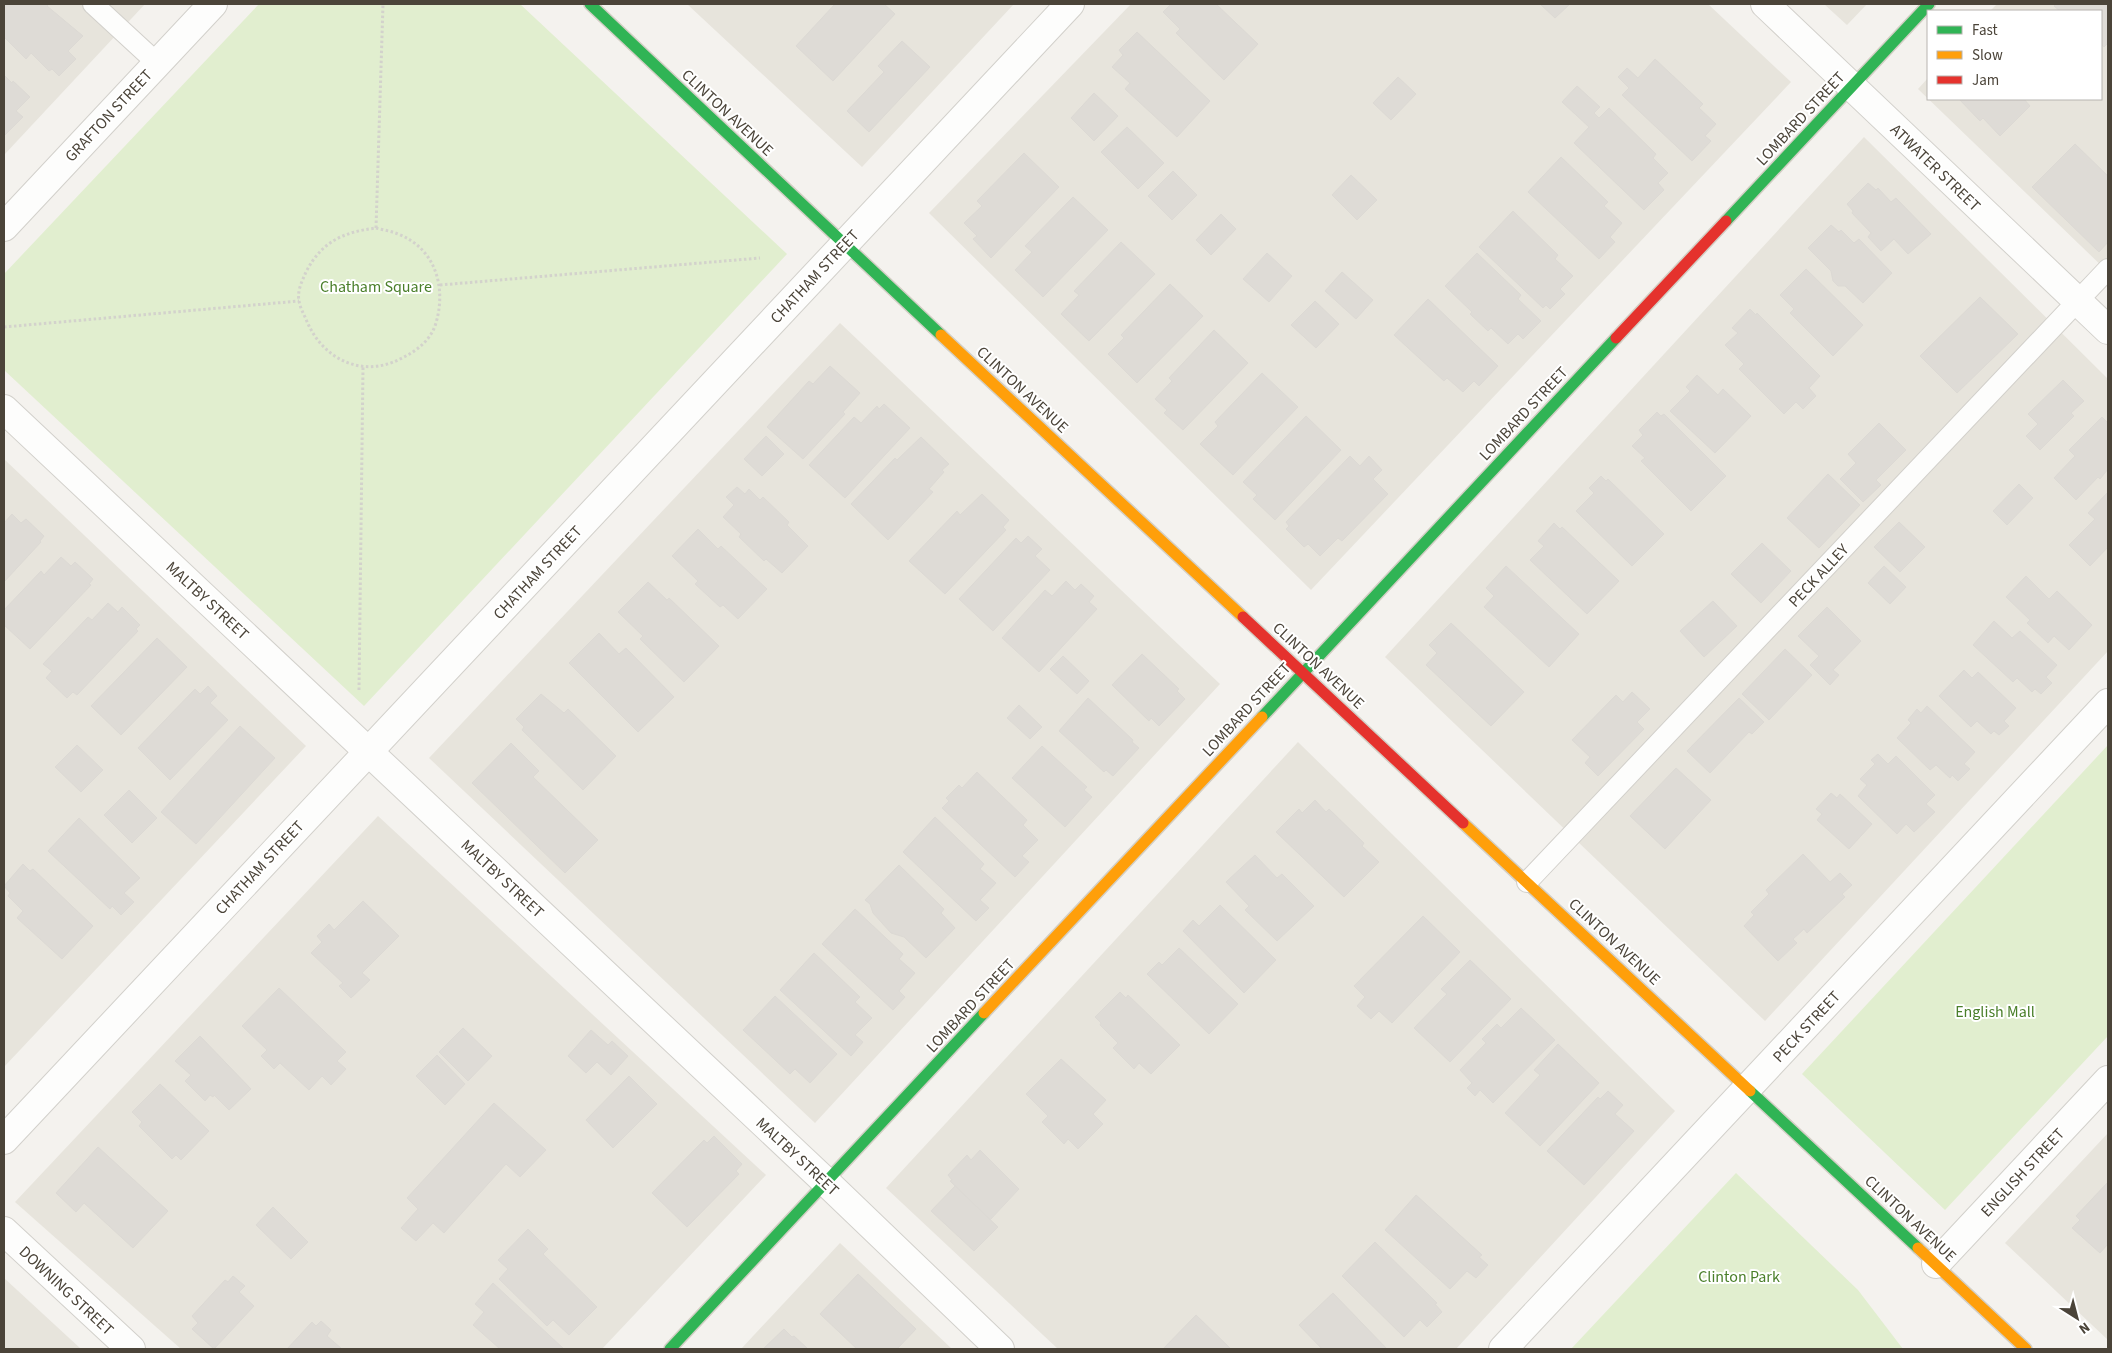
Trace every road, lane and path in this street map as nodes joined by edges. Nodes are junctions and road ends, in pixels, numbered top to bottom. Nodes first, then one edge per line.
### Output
1 (93, 4) edge
2 (213, 4) edge
3 (383, 4) edge
4 (590, 4) edge
5 (1070, 4) edge
6 (1765, 4) edge
7 (1929, 4) edge
8 (157, 63) junction
9 (1852, 86) junction
10 (4, 227) edge
11 (376, 228) junction
12 (844, 244) junction
13 (760, 258) dead end
14 (2108, 269) edge
15 (440, 285) junction
16 (299, 301) junction
17 (2077, 301) junction
18 (4, 327) edge
19 (2108, 330) edge
20 (363, 367) junction
21 (4, 409) edge
22 (1303, 672) junction
23 (359, 690) dead end
24 (2108, 703) edge
25 (368, 751) junction
26 (1527, 882) junction
27 (2108, 1080) edge
28 (1748, 1088) junction
29 (4, 1140) edge
30 (826, 1182) junction
31 (4, 1231) edge
32 (1936, 1264) junction
33 (131, 1349) edge
34 (670, 1349) edge
35 (1000, 1349) edge
36 (1503, 1349) edge
37 (2026, 1349) edge

1 - 8 lane
2 - 8 street, GRAFTON STREET
3 - 11 path
4 - 12 street, CLINTON AVENUE
5 - 12 street, CHATHAM STREET
6 - 9 street, ATWATER STREET
7 - 9 street, LOMBARD STREET
8 - 10 street, GRAFTON STREET
9 - 17 street, ATWATER STREET
9 - 22 street, LOMBARD STREET
11 - 15 path
11 - 16 path
12 - 22 street, CLINTON AVENUE
12 - 25 street, CHATHAM STREET
13 - 15 path
14 - 17 lane, PECK ALLEY
15 - 20 path
16 - 18 path
16 - 20 path
17 - 19 street, ATWATER STREET
17 - 26 lane, PECK ALLEY
20 - 23 path
21 - 25 street, MALTBY STREET
22 - 26 street, CLINTON AVENUE
22 - 30 street, LOMBARD STREET
24 - 28 street, PECK STREET
25 - 29 street, CHATHAM STREET
25 - 30 street, MALTBY STREET
26 - 28 street, CLINTON AVENUE
27 - 32 street, ENGLISH STREET
28 - 32 street, CLINTON AVENUE
28 - 36 street, PECK STREET
30 - 34 street, LOMBARD STREET
30 - 35 street, MALTBY STREET
31 - 33 street, DOWNING STREET
32 - 37 street, CLINTON AVENUE

